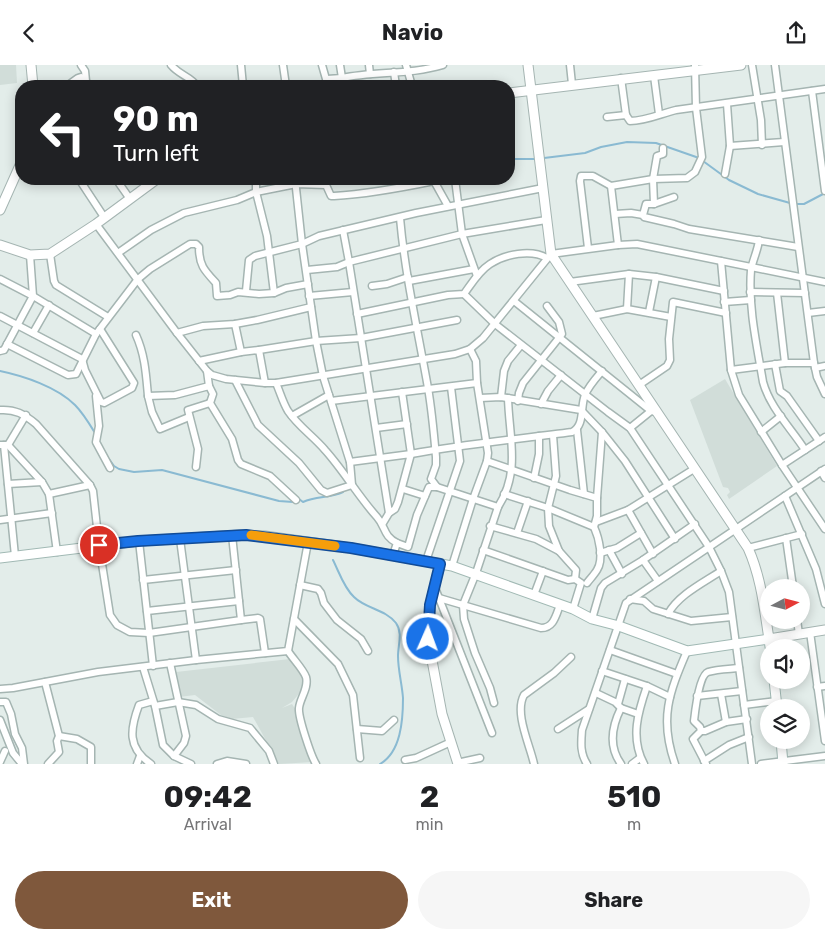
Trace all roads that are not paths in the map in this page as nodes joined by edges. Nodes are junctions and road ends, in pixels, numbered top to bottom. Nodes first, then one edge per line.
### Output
1 (31, 65) edge
2 (81, 65) edge
3 (171, 65) edge
4 (241, 65) edge
5 (283, 65) edge
6 (322, 65) edge
7 (340, 65) edge
8 (369, 65) edge
9 (406, 65) edge
10 (528, 65) edge
11 (570, 65) edge
12 (741, 65) edge
13 (752, 65) edge
14 (775, 65) edge
15 (439, 66) edge
16 (695, 68) edge
17 (394, 72) junction
18 (408, 72) junction
19 (370, 75) junction
20 (654, 76) junction
21 (342, 78) junction
22 (621, 78) junction
23 (32, 80) edge
24 (87, 80) edge
25 (191, 80) edge
26 (242, 80) edge
27 (285, 80) edge
28 (327, 80) edge
29 (336, 80) edge
30 (395, 80) edge
31 (410, 80) edge
32 (572, 84) junction
33 (825, 89) edge
34 (531, 90) junction
35 (812, 91) junction
36 (515, 92) edge
37 (780, 95) junction
38 (758, 98) junction
39 (727, 104) junction
40 (696, 108) junction
41 (659, 114) junction
42 (626, 115) junction
43 (608, 117) dead end
44 (784, 142) junction
45 (762, 145) junction
46 (730, 146) junction
47 (663, 148) dead end
48 (725, 174) dead end
49 (15, 176) edge
50 (653, 179) junction
51 (83, 185) edge
52 (120, 185) edge
53 (148, 185) edge
54 (256, 185) edge
55 (281, 185) edge
56 (296, 185) edge
57 (326, 185) edge
58 (420, 185) edge
59 (436, 185) edge
60 (456, 185) edge
61 (611, 186) junction
62 (413, 187) joint
63 (543, 188) junction
64 (825, 191) edge
65 (256, 192) junction
66 (674, 197) dead end
67 (130, 199) junction
68 (654, 204) junction
69 (459, 205) junction
70 (448, 206) junction
71 (0, 210) edge
72 (615, 215) junction
73 (643, 215) junction
74 (104, 217) junction
75 (400, 217) junction
76 (546, 220) junction
77 (96, 224) junction
78 (343, 231) junction
79 (462, 234) junction
80 (760, 240) junction
81 (302, 244) junction
82 (0, 245) edge
83 (618, 245) junction
84 (798, 247) junction
85 (403, 248) junction
86 (588, 248) junction
87 (269, 251) junction
88 (118, 253) junction
89 (50, 254) junction
90 (30, 255) junction
91 (549, 256) junction
92 (350, 261) junction
93 (721, 261) junction
94 (751, 266) junction
95 (474, 269) junction
96 (307, 270) junction
97 (629, 275) junction
98 (477, 276) junction
99 (656, 277) junction
100 (803, 277) junction
101 (0, 279) edge
102 (138, 279) junction
103 (409, 279) junction
104 (570, 282) junction
105 (825, 282) edge
106 (308, 284) junction
107 (372, 286) dead end
108 (246, 291) junction
109 (724, 291) junction
110 (354, 292) junction
111 (750, 292) junction
112 (274, 293) junction
113 (777, 293) junction
114 (805, 293) junction
115 (464, 294) junction
116 (33, 296) junction
117 (310, 296) junction
118 (751, 300) junction
119 (514, 301) junction
120 (724, 302) junction
121 (412, 303) junction
122 (49, 305) junction
123 (547, 306) dead end
124 (311, 307) junction
125 (627, 309) junction
126 (825, 311) edge
127 (649, 312) junction
128 (726, 313) junction
129 (808, 313) junction
130 (358, 314) junction
131 (0, 316) edge
132 (593, 316) junction
133 (108, 317) junction
134 (671, 317) junction
135 (457, 320) dead end
136 (17, 324) junction
137 (234, 324) junction
138 (495, 324) junction
139 (416, 328) junction
140 (98, 331) junction
141 (33, 333) junction
142 (176, 333) junction
143 (136, 335) dead end
144 (559, 337) junction
145 (361, 338) junction
146 (316, 341) junction
147 (6, 344) junction
148 (522, 345) junction
149 (259, 349) junction
150 (470, 349) junction
151 (0, 351) edge
152 (242, 352) junction
153 (422, 358) junction
154 (82, 359) junction
155 (542, 360) junction
156 (199, 361) junction
157 (785, 363) junction
158 (776, 364) junction
159 (814, 365) junction
160 (760, 366) junction
161 (825, 366) edge
162 (366, 368) junction
163 (731, 370) junction
164 (207, 371) junction
165 (602, 371) junction
166 (561, 375) junction
167 (323, 376) junction
168 (235, 380) junction
169 (265, 383) junction
170 (276, 383) junction
171 (477, 383) junction
172 (639, 385) junction
173 (208, 386) junction
174 (451, 387) junction
175 (428, 389) junction
176 (402, 391) junction
177 (96, 392) junction
178 (585, 393) junction
179 (825, 394) edge
180 (371, 395) junction
181 (785, 395) junction
182 (148, 396) junction
183 (330, 398) junction
184 (480, 398) junction
185 (504, 398) junction
186 (518, 401) junction
187 (772, 402) junction
188 (210, 403) junction
189 (541, 404) junction
190 (0, 410) edge
191 (581, 410) junction
192 (654, 412) junction
193 (26, 415) junction
194 (292, 416) junction
195 (781, 416) junction
196 (190, 417) junction
197 (407, 424) junction
198 (376, 428) junction
199 (630, 428) junction
200 (577, 430) junction
201 (761, 431) junction
202 (602, 432) junction
203 (553, 435) junction
204 (539, 436) junction
205 (825, 437) edge
206 (512, 439) junction
207 (819, 441) junction
208 (486, 443) junction
209 (4, 445) edge
210 (459, 447) junction
211 (435, 450) junction
212 (806, 450) junction
213 (411, 454) junction
214 (380, 458) junction
215 (487, 461) junction
216 (350, 462) junction
217 (782, 465) junction
218 (196, 467) dead end
219 (110, 468) dead end
220 (694, 469) junction
221 (512, 470) junction
222 (823, 470) edge
223 (534, 478) junction
224 (825, 478) edge
225 (42, 482) junction
226 (8, 484) junction
227 (90, 485) junction
228 (352, 485) junction
229 (555, 485) junction
230 (669, 486) junction
231 (437, 487) junction
232 (797, 487) junction
233 (403, 489) junction
234 (451, 492) junction
235 (49, 494) junction
236 (504, 494) junction
237 (584, 494) junction
238 (424, 496) junction
239 (785, 496) junction
240 (648, 497) junction
241 (597, 498) junction
242 (473, 499) junction
243 (296, 500) dead end
244 (528, 501) junction
245 (498, 507) junction
246 (548, 508) junction
247 (628, 510) junction
248 (52, 513) junction
249 (389, 513) junction
250 (12, 519) junction
251 (0, 520) edge
252 (383, 523) junction
253 (595, 524) junction
254 (695, 524) junction
255 (490, 526) junction
256 (735, 528) junction
257 (825, 529) edge
258 (517, 533) junction
259 (640, 533) junction
260 (802, 534) junction
261 (232, 535) junction
262 (786, 538) junction
263 (180, 539) junction
264 (675, 539) junction
265 (138, 541) junction
266 (308, 542) junction
267 (397, 543) junction
268 (99, 545) junction
269 (709, 547) junction
270 (748, 548) junction
271 (483, 550) junction
272 (610, 550) junction
273 (559, 551) junction
274 (57, 552) junction
275 (600, 553) junction
276 (653, 554) junction
277 (393, 555) junction
278 (15, 556) junction
279 (0, 558) edge
280 (643, 560) junction
281 (426, 561) junction
282 (440, 564) junction
283 (452, 566) junction
284 (236, 570) junction
285 (544, 571) junction
286 (721, 571) junction
287 (476, 573) junction
288 (622, 574) junction
289 (185, 576) junction
290 (822, 577) edge
291 (575, 579) junction
292 (792, 579) edge
293 (143, 580) junction
294 (658, 581) junction
295 (587, 583) dead end
296 (300, 585) junction
297 (434, 587) junction
298 (534, 595) junction
299 (439, 598) junction
300 (630, 599) junction
301 (239, 601) junction
302 (825, 604) edge
303 (463, 605) junction
304 (560, 605) junction
305 (189, 607) junction
306 (573, 609) junction
307 (148, 611) junction
308 (668, 614) junction
309 (732, 617) junction
310 (294, 619) junction
311 (592, 619) junction
312 (241, 620) junction
313 (619, 626) junction
314 (192, 627) junction
315 (798, 629) edge
316 (825, 630) edge
317 (810, 632) junction
318 (149, 633) junction
319 (798, 634) junction
320 (768, 639) edge
321 (782, 639) edge
322 (736, 643) junction
323 (760, 643) edge
324 (610, 650) junction
325 (288, 651) junction
326 (368, 651) dead end
327 (687, 651) junction
328 (265, 653) junction
329 (571, 657) dead end
330 (196, 660) junction
331 (170, 663) junction
332 (153, 665) junction
333 (143, 667) junction
334 (739, 668) junction
335 (602, 671) junction
336 (677, 674) junction
337 (625, 679) junction
338 (45, 682) junction
339 (647, 686) junction
340 (825, 686) edge
341 (817, 687) junction
342 (13, 688) junction
343 (0, 689) edge
344 (742, 691) junction
345 (596, 693) junction
346 (721, 694) junction
347 (697, 696) junction
348 (670, 697) junction
349 (3, 702) edge
350 (178, 702) junction
351 (494, 703) dead end
352 (154, 704) junction
353 (744, 705) junction
354 (760, 705) edge
355 (619, 706) junction
356 (589, 709) junction
357 (823, 711) edge
358 (638, 714) junction
359 (12, 719) junction
360 (746, 719) junction
361 (394, 720) dead end
362 (726, 722) junction
363 (1, 723) edge
364 (357, 729) junction
365 (558, 729) dead end
366 (701, 731) junction
367 (824, 732) edge
368 (492, 733) dead end
369 (59, 736) junction
370 (749, 737) junction
371 (825, 741) edge
372 (451, 742) junction
373 (782, 749) edge
374 (5, 750) edge
375 (140, 756) junction
376 (174, 756) junction
377 (825, 756) edge
378 (360, 758) dead end
379 (480, 758) dead end
380 (405, 760) dead end
381 (642, 761) edge
382 (0, 762) edge
383 (180, 762) edge
384 (458, 763) edge
385 (674, 763) edge
386 (705, 763) edge
387 (783, 763) edge
388 (23, 764) edge
389 (48, 764) edge
390 (91, 764) edge
391 (137, 764) edge
392 (151, 764) edge
393 (191, 764) edge
394 (217, 764) edge
395 (242, 764) edge
396 (274, 764) edge
397 (316, 764) edge
398 (534, 764) edge
399 (587, 764) edge
400 (621, 764) edge
401 (632, 764) edge
402 (752, 764) edge
403 (761, 764) edge

1 - 23 street
2 - 24 street
3 - 25 street
4 - 26 street
5 - 27 street
6 - 28 street
7 - 21 street
8 - 19 street
9 - 18 street
10 - 34 street
11 - 32 street
12 - 16 street
13 - 38 street
14 - 37 street
15 - 18 street
16 - 20 street
16 - 40 street
17 - 18 street
17 - 19 street
17 - 30 street
18 - 31 street
19 - 21 street
20 - 22 street
20 - 41 street
21 - 29 street
22 - 32 street
22 - 42 street
32 - 34 street
33 - 35 street
34 - 36 street
34 - 63 street
35 - 37 street
35 - 64 street
37 - 38 street
37 - 44 street
38 - 39 street
38 - 45 street
39 - 40 street
39 - 46 street
40 - 41 street
40 - 50 street
41 - 42 street
42 - 43 street
44 - 45 street
44 - 84 street
45 - 46 street
46 - 48 street
47 - 50 street
49 - 71 street
50 - 61 street
50 - 68 street
51 - 74 street
52 - 67 street
53 - 67 street
54 - 65 street
55 - 65 street
56 - 81 street
57 - 62 street
58 - 62 street
59 - 70 street
60 - 69 street
61 - 72 street
61 - 86 street
63 - 69 street
63 - 76 street
65 - 87 street
65 - 88 street
66 - 68 street
67 - 74 street
68 - 73 street
69 - 70 street
69 - 79 street
70 - 75 street
72 - 73 street
72 - 83 street
73 - 80 street
74 - 77 street
75 - 78 street
75 - 85 street
76 - 79 street
76 - 91 street
77 - 88 street
77 - 89 street
78 - 81 street
78 - 92 street
79 - 85 street
79 - 95 street
80 - 84 street
80 - 94 street
81 - 87 street
81 - 96 street
82 - 90 street
83 - 86 street
83 - 93 street
84 - 100 street
85 - 92 street
85 - 103 street
86 - 91 street
87 - 108 street
87 - 112 street
88 - 102 street
89 - 90 street
89 - 133 street
90 - 116 street
91 - 98 street
91 - 104 street
91 - 119 street
92 - 96 street
92 - 110 street
93 - 94 street
93 - 109 street
94 - 100 street
94 - 111 street
95 - 98 street
95 - 103 street
96 - 106 street
97 - 99 street
97 - 104 street
97 - 125 street
98 - 115 street
99 - 109 street
99 - 127 street
100 - 105 street
100 - 114 street
101 - 116 street
102 - 108 street
102 - 133 street
102 - 142 street
103 - 107 street
103 - 121 street
104 - 132 street
106 - 112 street
106 - 117 street
108 - 112 street
109 - 120 street
110 - 117 street
110 - 130 street
111 - 113 street
111 - 118 street
113 - 114 street
113 - 157 street
114 - 129 street
115 - 121 street
115 - 138 street
116 - 122 street
116 - 136 street
117 - 124 street
118 - 120 street
118 - 160 street
119 - 138 street
119 - 144 street
120 - 128 street
121 - 130 street
121 - 139 street
122 - 140 street
122 - 141 street
123 - 144 street
124 - 137 street
124 - 146 street
125 - 127 street
125 - 132 street
126 - 129 street
127 - 134 street
128 - 134 street
128 - 163 street
129 - 159 street
130 - 145 street
131 - 136 street
132 - 172 street
133 - 140 street
134 - 172 street
135 - 139 street
136 - 141 street
136 - 147 street
137 - 142 street
137 - 152 street
138 - 148 street
138 - 150 street
139 - 145 street
139 - 153 street
140 - 154 street
140 - 177 street
141 - 154 street
142 - 156 street
143 - 182 street
144 - 155 street
144 - 165 street
145 - 146 street
145 - 162 street
146 - 149 street
146 - 167 street
147 - 151 street
147 - 154 street
148 - 155 street
148 - 185 street
149 - 152 street
149 - 169 street
150 - 153 street
150 - 171 street
152 - 156 street
153 - 162 street
153 - 175 street
154 - 177 street
155 - 166 street
155 - 186 street
156 - 164 street
157 - 158 street
157 - 159 street
158 - 160 street
158 - 181 street
159 - 161 street
159 - 179 street
160 - 163 street
160 - 187 street
162 - 167 street
162 - 180 street
163 - 201 street
164 - 168 street
164 - 173 street
165 - 178 street
165 - 192 street
166 - 178 street
166 - 189 street
167 - 170 street
167 - 183 street
168 - 169 street
168 - 228 street
169 - 170 street
170 - 194 street
171 - 174 street
171 - 184 street
172 - 192 street
173 - 182 street
173 - 188 street
174 - 175 street
174 - 210 street
175 - 176 street
175 - 211 street
176 - 180 street
176 - 197 street
177 - 219 street
178 - 191 street
178 - 199 street
180 - 183 street
180 - 198 street
181 - 187 street
181 - 207 street
182 - 196 street
183 - 194 street
183 - 216 street
184 - 185 street
184 - 208 street
185 - 186 street
185 - 206 street
186 - 189 street
187 - 195 street
188 - 196 street
188 - 243 street
189 - 191 street
190 - 193 street
191 - 200 street
191 - 202 street
192 - 199 street
192 - 220 street
193 - 209 street
193 - 227 street
194 - 228 street
195 - 201 street
195 - 212 street
196 - 218 street
197 - 198 street
197 - 213 street
198 - 214 street
199 - 230 street
200 - 203 street
200 - 237 street
201 - 217 street
202 - 240 street
202 - 241 street
203 - 204 street
203 - 229 street
204 - 206 street
204 - 223 street
205 - 207 street
206 - 208 street
206 - 221 street
207 - 212 street
208 - 210 street
208 - 215 street
209 - 225 street
209 - 226 street
210 - 211 street
210 - 234 street
211 - 213 street
211 - 231 street
212 - 217 street
213 - 214 street
213 - 233 street
214 - 216 street
214 - 249 street
215 - 221 street
215 - 242 street
216 - 228 street
217 - 232 street
220 - 230 street
220 - 256 street
221 - 223 street
221 - 236 street
222 - 224 street
222 - 232 street
223 - 229 street
225 - 226 street
225 - 235 street
226 - 250 street
227 - 235 street
227 - 268 street
228 - 252 street
229 - 237 street
229 - 246 street
230 - 240 street
230 - 254 street
231 - 234 street
231 - 238 street
232 - 239 street
232 - 257 street
233 - 238 street
233 - 249 street
234 - 242 street
234 - 281 street
235 - 248 street
236 - 244 street
236 - 245 street
237 - 241 street
238 - 267 street
239 - 256 street
239 - 260 street
240 - 247 street
240 - 264 street
241 - 253 street
242 - 245 street
242 - 283 street
244 - 246 street
244 - 258 street
245 - 255 street
246 - 253 street
246 - 273 street
247 - 253 street
247 - 259 street
248 - 250 street
248 - 274 street
249 - 252 street
250 - 251 street
250 - 278 street
252 - 267 street
253 - 275 street
254 - 264 street
254 - 269 street
255 - 258 street
255 - 271 street
256 - 269 street
256 - 270 street
258 - 273 street
259 - 272 street
259 - 276 street
260 - 262 street
260 - 290 street
261 - 263 street
261 - 266 street
261 - 284 street
262 - 270 street
262 - 292 street
263 - 265 street
263 - 289 street
264 - 276 street
265 - 268 street
265 - 293 street
266 - 277 street
266 - 296 street
267 - 277 street
268 - 274 street
268 - 318 street
269 - 286 street
269 - 294 street
270 - 320 street
271 - 285 street
271 - 287 street
272 - 275 street
272 - 288 street
273 - 291 street
274 - 278 street
275 - 295 street
276 - 280 street
277 - 281 street
278 - 279 street
280 - 288 street
280 - 294 street
281 - 282 street
282 - 283 street
282 - 297 street
283 - 287 street
284 - 289 street
284 - 301 street
285 - 291 street
285 - 298 street
286 - 308 street
286 - 309 street
287 - 298 street
287 - 303 street
288 - 311 street
289 - 293 street
289 - 305 street
290 - 302 street
291 - 306 street
293 - 307 street
294 - 300 street
296 - 310 street
296 - 326 street
297 - 299 street
297 - 372 street
298 - 304 street
299 - 303 street
299 - 368 street
300 - 308 street
300 - 313 street
301 - 305 street
301 - 312 street
303 - 304 street
303 - 351 street
304 - 306 street
305 - 307 street
305 - 314 street
306 - 311 street
307 - 318 street
308 - 309 street
309 - 322 street
310 - 325 street
310 - 364 street
311 - 313 street
312 - 314 street
312 - 328 street
313 - 324 street
313 - 327 street
314 - 318 street
314 - 330 street
315 - 319 street
316 - 317 street
317 - 319 street
317 - 341 street
318 - 332 street
319 - 321 street
322 - 323 street
322 - 327 street
322 - 334 street
324 - 335 street
324 - 336 street
325 - 328 street
325 - 397 street
327 - 336 street
328 - 330 street
329 - 398 street
330 - 331 street
331 - 332 street
331 - 350 street
332 - 333 street
333 - 338 street
333 - 352 street
334 - 344 street
334 - 347 street
335 - 337 street
335 - 345 street
336 - 348 street
337 - 339 street
337 - 355 street
338 - 342 street
338 - 369 street
339 - 348 street
339 - 358 street
340 - 341 street
341 - 357 street
342 - 343 street
342 - 349 street
344 - 346 street
344 - 353 street
345 - 355 street
345 - 356 street
346 - 347 street
346 - 362 street
347 - 366 street
348 - 385 street
349 - 359 street
350 - 352 street
350 - 376 street
350 - 396 street
352 - 375 street
352 - 376 street
353 - 354 street
353 - 360 street
355 - 358 street
355 - 400 street
356 - 365 street
356 - 399 street
357 - 367 street
358 - 381 street
359 - 363 street
359 - 388 street
360 - 362 street
360 - 370 street
361 - 364 street
362 - 366 street
363 - 374 street
364 - 378 street
366 - 386 street
367 - 371 street
369 - 389 street
369 - 390 street
370 - 386 street
370 - 402 street
372 - 380 street
372 - 384 street
373 - 387 street
374 - 382 street
374 - 388 street
375 - 391 street
375 - 392 street
376 - 383 street
377 - 387 street
379 - 384 street
381 - 401 street
383 - 393 street
387 - 403 street
394 - 395 street

